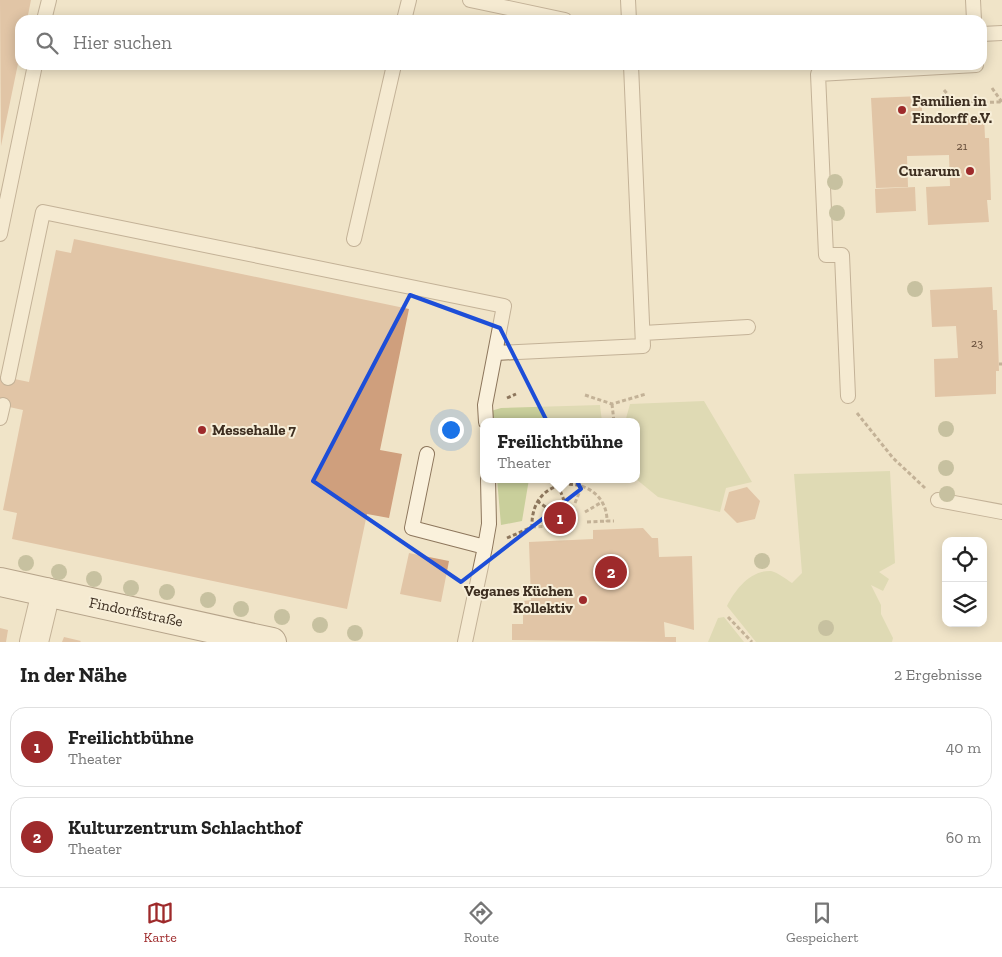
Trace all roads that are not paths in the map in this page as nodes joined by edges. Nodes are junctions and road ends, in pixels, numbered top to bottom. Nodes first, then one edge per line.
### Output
1 (49, 0) edge
2 (409, 0) edge
3 (470, 0) edge
4 (628, 0) edge
5 (973, 0) edge
6 (45, 15) edge
7 (405, 15) edge
8 (541, 15) edge
9 (628, 15) edge
10 (974, 15) edge
11 (1002, 33) edge
12 (987, 34) edge
13 (34, 70) edge
14 (393, 70) edge
15 (631, 70) edge
16 (888, 70) edge
17 (0, 234) edge
18 (354, 239) dead end
19 (748, 327) dead end
20 (642, 333) junction
21 (495, 353) junction
22 (8, 378) dead end
23 (848, 396) road end
24 (486, 418) edge
25 (426, 454) dead end
26 (488, 483) edge
27 (938, 500) road end
28 (1002, 512) edge
29 (485, 547) junction
30 (0, 582) edge
31 (46, 592) junction
32 (34, 642) edge
33 (272, 642) edge
34 (465, 642) edge

1 - 6 lane
2 - 7 lane
3 - 8 lane
4 - 9 lane
5 - 10 lane
11 - 12 lane
13 - 17 lane
14 - 18 lane
15 - 20 lane
16 - 23 lane
19 - 20 lane
20 - 21 lane
21 - 22 lane
21 - 24 lane
25 - 29 lane
26 - 29 lane
27 - 28 lane
29 - 34 lane
30 - 31 street, Findorffstraße
31 - 32 street
31 - 33 street, Findorffstraße

